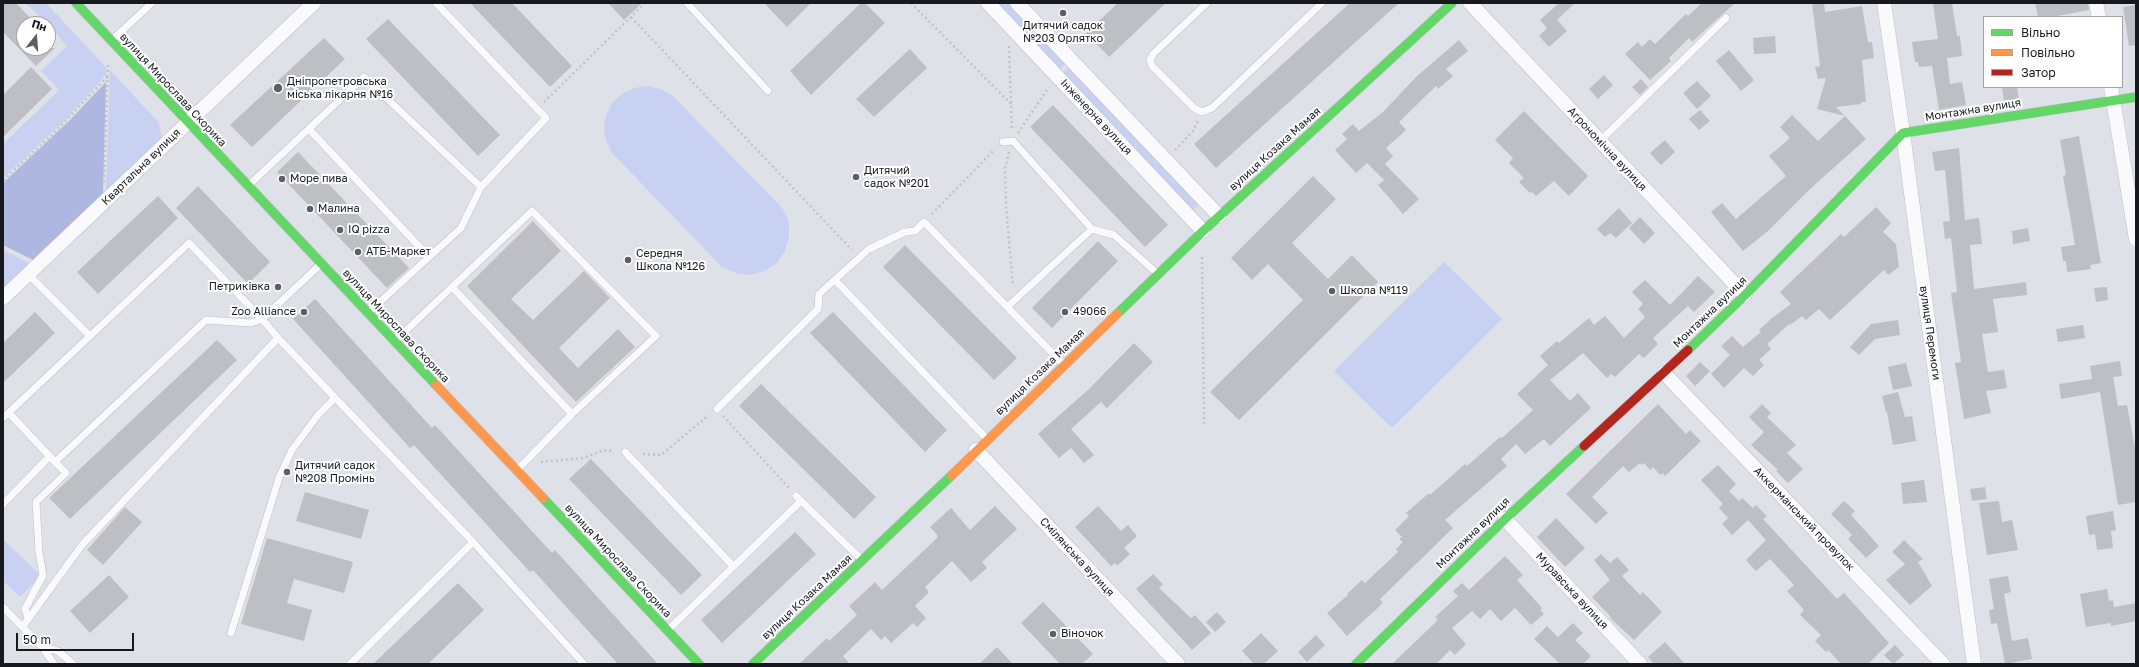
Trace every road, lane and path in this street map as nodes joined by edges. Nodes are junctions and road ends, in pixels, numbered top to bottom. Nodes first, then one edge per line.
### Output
1 (76, 3) edge
2 (152, 3) edge
3 (314, 3) edge
4 (436, 3) edge
5 (645, 3) edge
6 (687, 3) edge
7 (911, 3) edge
8 (988, 3) edge
9 (1017, 3) edge
10 (1207, 3) edge
11 (1322, 3) edge
12 (1452, 3) edge
13 (1470, 3) edge
14 (1884, 3) edge
15 (2096, 3) edge
16 (2099, 16) edge
17 (631, 17) junction
18 (1726, 18) dead end
19 (1008, 24) junction
20 (111, 41) junction
21 (108, 63) dead end
22 (1057, 75) junction
23 (108, 76) junction
24 (768, 91) dead end
25 (2112, 94) edge
26 (2136, 97) edge
27 (1011, 104) junction
28 (537, 109) junction
29 (1202, 112) junction
30 (187, 122) junction
31 (309, 129) junction
32 (1903, 133) junction
33 (1013, 141) junction
34 (1600, 141) junction
35 (1002, 142) joint
36 (1167, 160) junction
37 (3, 180) edge
38 (248, 186) junction
39 (481, 187) junction
40 (103, 204) junction
41 (1219, 216) junction
42 (924, 222) junction
43 (1092, 229) junction
44 (1203, 231) junction
45 (2136, 239) edge
46 (429, 257) junction
47 (860, 258) junction
48 (321, 264) junction
49 (28, 274) junction
50 (1158, 275) junction
51 (835, 280) junction
52 (452, 287) junction
53 (1745, 295) junction
54 (3, 298) edge
55 (1014, 300) junction
56 (1007, 307) junction
57 (368, 314) junction
58 (262, 319) junction
59 (90, 336) junction
60 (278, 338) junction
61 (394, 342) junction
62 (1064, 365) junction
63 (1664, 373) junction
64 (335, 398) junction
65 (717, 409) junction
66 (9, 413) junction
67 (572, 414) junction
68 (3, 418) edge
69 (1204, 424) dead end
70 (987, 439) junction
71 (976, 450) junction
72 (625, 452) junction
73 (52, 459) junction
74 (526, 461) junction
75 (517, 471) junction
76 (799, 498) junction
77 (3, 504) edge
78 (1505, 519) junction
79 (473, 542) junction
80 (863, 561) junction
81 (734, 566) junction
82 (3, 606) edge
83 (28, 618) junction
84 (23, 626) junction
85 (668, 630) junction
86 (231, 633) dead end
87 (42, 647) junction
88 (54, 664) edge
89 (73, 664) edge
90 (350, 664) edge
91 (584, 664) edge
92 (699, 664) edge
93 (753, 664) edge
94 (1178, 664) edge
95 (1356, 664) edge
96 (1640, 664) edge
97 (1943, 664) edge
98 (1974, 664) edge

1 - 20 street, вулиця Мирослава Скорика
2 - 20 lane
3 - 30 street, Квартальна вулиця
4 - 28 lane
5 - 17 path
6 - 24 lane
7 - 27 path
8 - 19 street, Інженерна вулиця
9 - 36 street, Інженерна вулиця
10 - 29 lane
11 - 29 lane
12 - 41 street, вулиця Козака Мамая
13 - 34 street, Агрономічна вулиця
14 - 32 street, вулиця Перемоги
15 - 16 street
17 - 28 path
17 - 47 path
18 - 34 lane
19 - 22 street, Інженерна вулиця
19 - 27 path
20 - 30 street, вулиця Мирослава Скорика
21 - 23 path
22 - 33 path
22 - 44 street, Інженерна вулиця
23 - 37 path
23 - 40 path
25 - 26 street, Монтажна вулиця
25 - 32 street, Монтажна вулиця
25 - 45 street
27 - 33 path
28 - 39 lane
29 - 36 path
30 - 38 street, вулиця Мирослава Скорика
30 - 40 street, Квартальна вулиця
31 - 38 lane
31 - 39 lane
31 - 46 lane
32 - 53 street, Монтажна вулиця
32 - 98 street, вулиця Перемоги
33 - 35 lane
33 - 43 lane
33 - 55 path
34 - 53 street, Агрономічна вулиця
35 - 42 path
36 - 41 street, Інженерна вулиця
38 - 48 street, вулиця Мирослава Скорика
39 - 46 lane
40 - 49 street, Квартальна вулиця
41 - 44 street, вулиця Козака Мамая
42 - 47 lane
42 - 56 lane
43 - 50 lane
43 - 55 lane
44 - 50 street, вулиця Козака Мамая
44 - 69 path
46 - 57 lane
47 - 51 lane
48 - 57 street, вулиця Мирослава Скорика
48 - 58 lane
49 - 54 street, Квартальна вулиця
49 - 59 lane
50 - 62 street, вулиця Козака Мамая
51 - 65 lane
51 - 70 lane
52 - 61 lane
52 - 67 lane
52 - 67 lane
53 - 63 street, Монтажна вулиця
55 - 56 lane
56 - 62 lane
57 - 61 street, вулиця Мирослава Скорика
58 - 59 lane
58 - 60 lane
58 - 73 lane
59 - 66 lane
60 - 64 lane
60 - 83 lane
61 - 75 street, вулиця Мирослава Скорика
62 - 70 street, вулиця Козака Мамая
63 - 78 street, Монтажна вулиця
63 - 97 street, Аккерманський провулок
64 - 79 lane
64 - 86 lane
65 - 72 path
65 - 76 path
66 - 68 lane
66 - 73 lane
67 - 74 lane
70 - 71 street, вулиця Козака Мамая
71 - 80 street, вулиця Козака Мамая
71 - 94 street, Смілянська вулиця
72 - 74 path
72 - 81 lane
73 - 77 lane
73 - 83 lane
74 - 75 lane
75 - 85 street, вулиця Мирослава Скорика
76 - 80 lane
76 - 81 lane
78 - 95 street, Монтажна вулиця
78 - 96 street, Муравська вулиця
79 - 90 lane
79 - 91 lane
80 - 93 street, вулиця Козака Мамая
81 - 85 lane
82 - 84 lane
83 - 84 lane
84 - 87 lane
85 - 92 street, вулиця Мирослава Скорика
87 - 88 lane
87 - 89 lane

